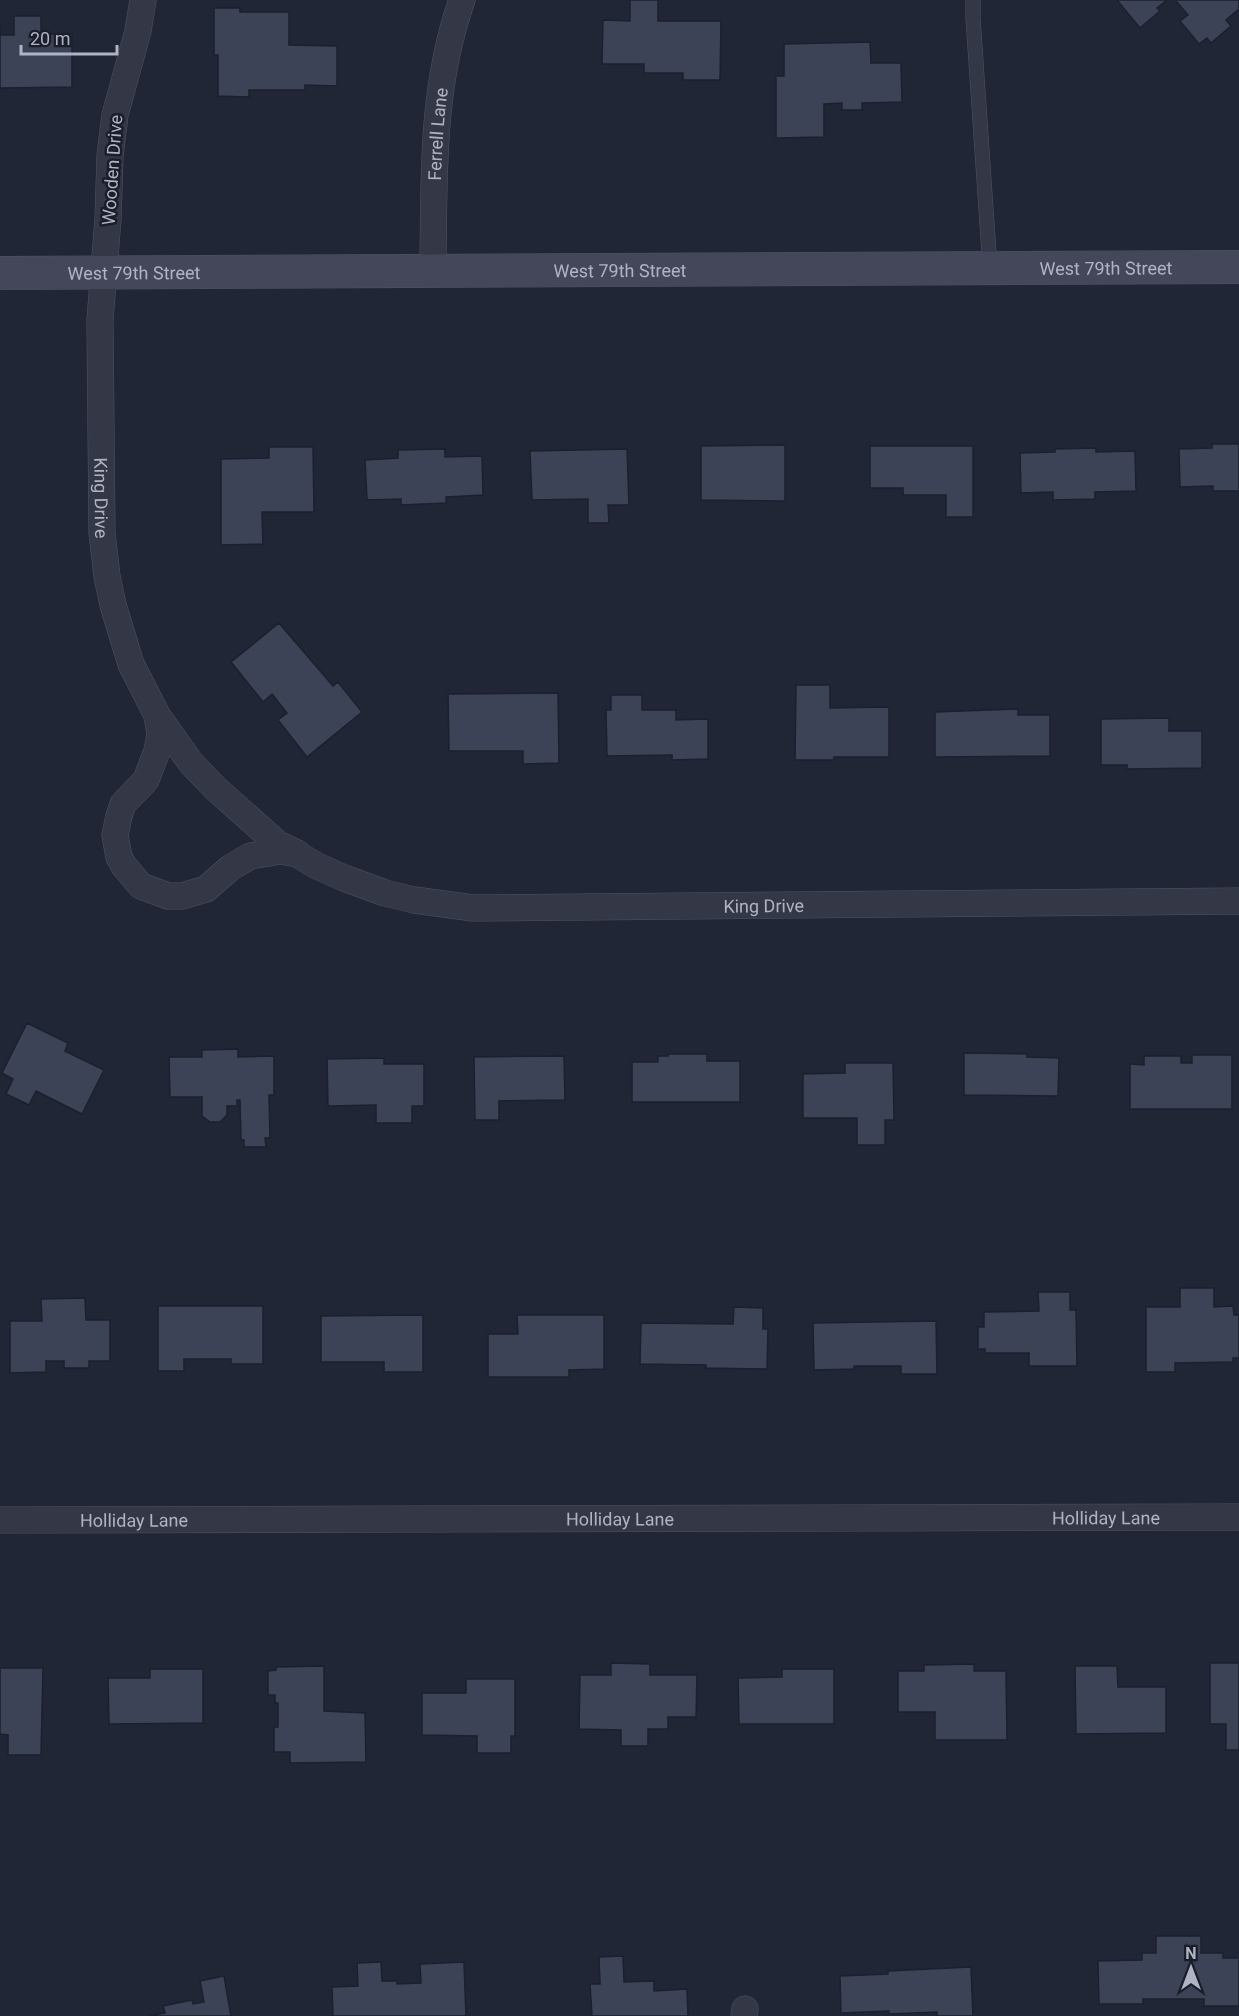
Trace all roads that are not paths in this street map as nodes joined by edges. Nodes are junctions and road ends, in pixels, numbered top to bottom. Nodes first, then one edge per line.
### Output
1 (142, 0) edge
2 (462, 0) edge
3 (973, 0) edge
4 (1239, 267) edge
5 (990, 268) junction
6 (433, 270) junction
7 (104, 272) junction
8 (0, 273) edge
9 (158, 715) junction
10 (297, 854) junction
11 (1239, 901) edge
12 (1239, 1517) edge
13 (0, 1520) edge

1 - 7 street, Wooden Drive
2 - 6 street, Ferrell Lane
3 - 5 lane
4 - 5 main road, West 79th Street
5 - 6 main road, West 79th Street
6 - 7 main road, West 79th Street
7 - 8 main road, West 79th Street
7 - 9 street, King Drive
9 - 10 street, King Drive
9 - 10 street, King Drive
10 - 11 street, King Drive
12 - 13 street, Holliday Lane

